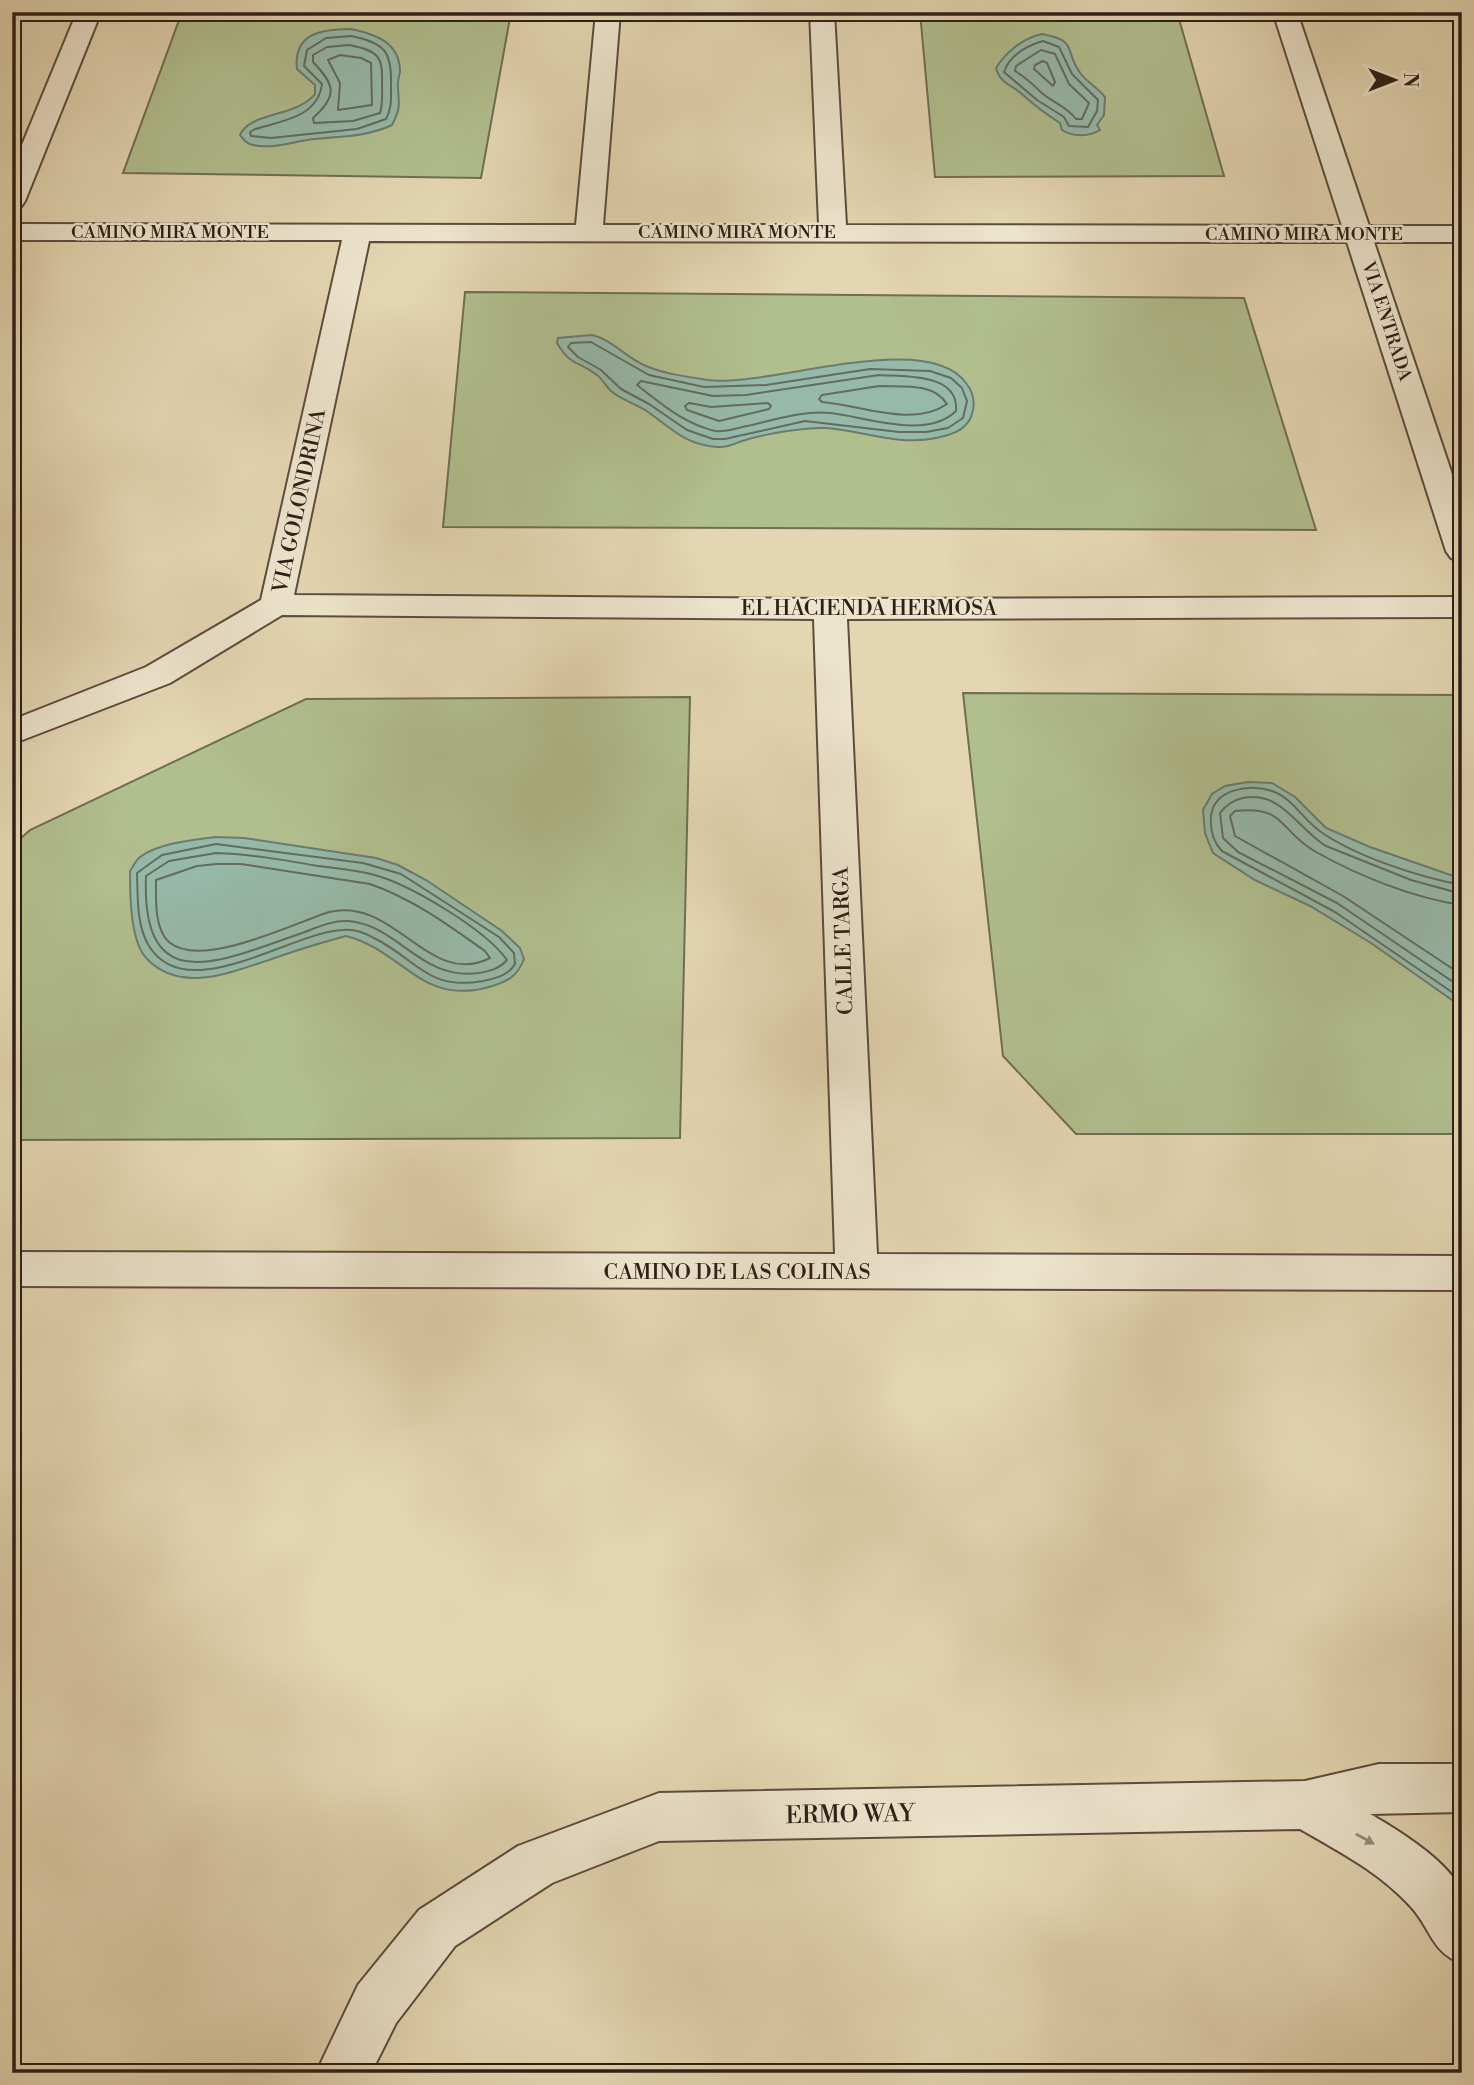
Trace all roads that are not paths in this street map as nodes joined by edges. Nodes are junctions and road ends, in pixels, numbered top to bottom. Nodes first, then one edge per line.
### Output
1 (89, 12) edge
2 (608, 12) edge
3 (822, 12) edge
4 (1285, 12) edge
5 (12, 201) edge
6 (12, 232) edge
7 (833, 232) junction
8 (357, 233) junction
9 (589, 233) junction
10 (1358, 234) junction
11 (1462, 234) edge
12 (1462, 551) edge
13 (276, 605) junction
14 (1462, 607) edge
15 (830, 609) junction
16 (12, 733) edge
17 (12, 1269) edge
18 (857, 1273) junction
19 (1462, 1273) edge
20 (1462, 1788) edge
21 (1306, 1805) junction
22 (1462, 1938) edge
23 (343, 2073) edge

1 - 5 street
2 - 9 street
3 - 7 street
4 - 10 street, VIA ENTRADA
6 - 8 street, CAMINO MIRA MONTE
7 - 9 street, CAMINO MIRA MONTE
7 - 10 street, CAMINO MIRA MONTE
8 - 9 street, CAMINO MIRA MONTE
8 - 13 street, VIA GOLONDRINA
10 - 11 street, CAMINO MIRA MONTE
10 - 12 street, VIA ENTRADA
13 - 15 street, EL HACIENDA HERMOSA
13 - 16 street, VIA GOLONDRINA
14 - 15 street, EL HACIENDA HERMOSA
15 - 18 street, CALLE TARGA
17 - 18 street, CAMINO DE LAS COLINAS
18 - 19 street, CAMINO DE LAS COLINAS
20 - 21 street, ERMO WAY
21 -> 22 street
21 - 23 street, ERMO WAY

